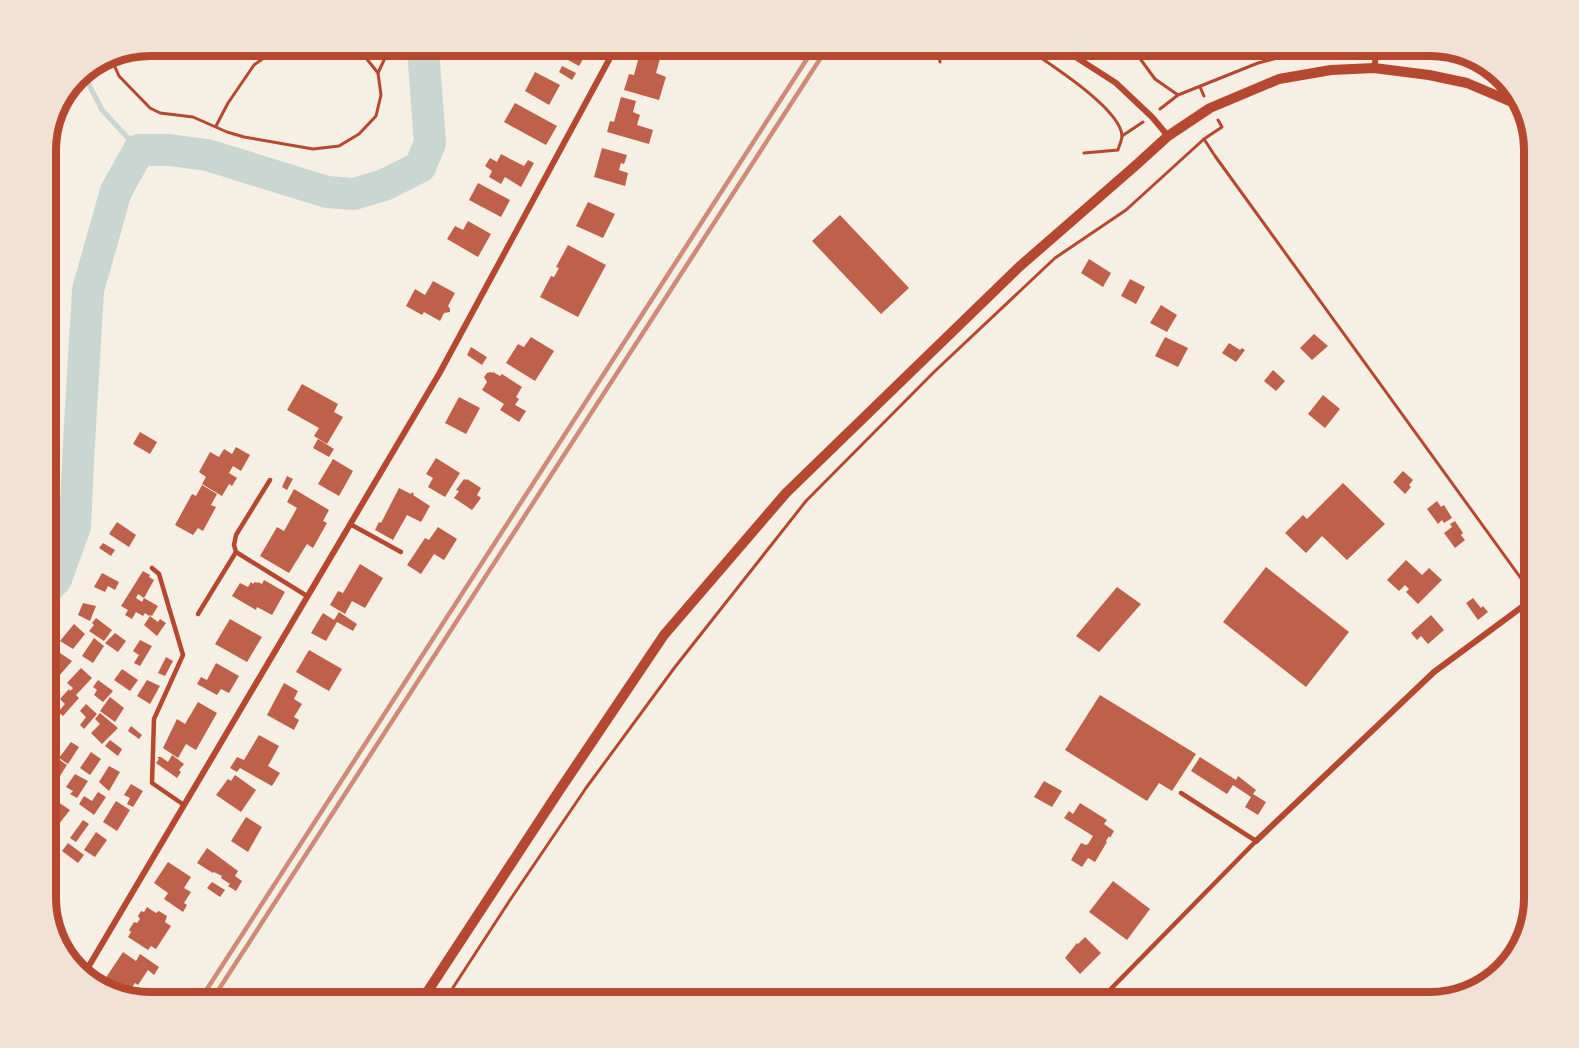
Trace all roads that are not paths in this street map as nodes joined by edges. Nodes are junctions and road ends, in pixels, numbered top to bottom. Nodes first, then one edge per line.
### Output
1 (612, 55) edge
2 (1073, 55) edge
3 (1376, 55) edge
4 (1374, 68) junction
5 (1510, 101) edge
6 (1168, 136) junction
7 (270, 480) dead end
8 (350, 524) junction
9 (236, 552) junction
10 (401, 552) dead end
11 (152, 567) dead end
12 (307, 596) junction
13 (1524, 604) edge
14 (198, 614) dead end
15 (1181, 793) dead end
16 (184, 805) junction
17 (1256, 842) junction
18 (87, 969) edge
19 (427, 992) edge
20 (1108, 992) edge

1 - 8 street
2 - 6 street
3 - 4 street
4 - 5 street
4 - 6 street
6 - 19 street
7 - 9 lane
8 - 10 lane
8 - 12 street
9 - 12 lane
9 - 14 lane
11 - 16 lane
12 - 16 street
13 - 17 street
15 - 17 lane
16 - 18 street
17 - 20 lane

